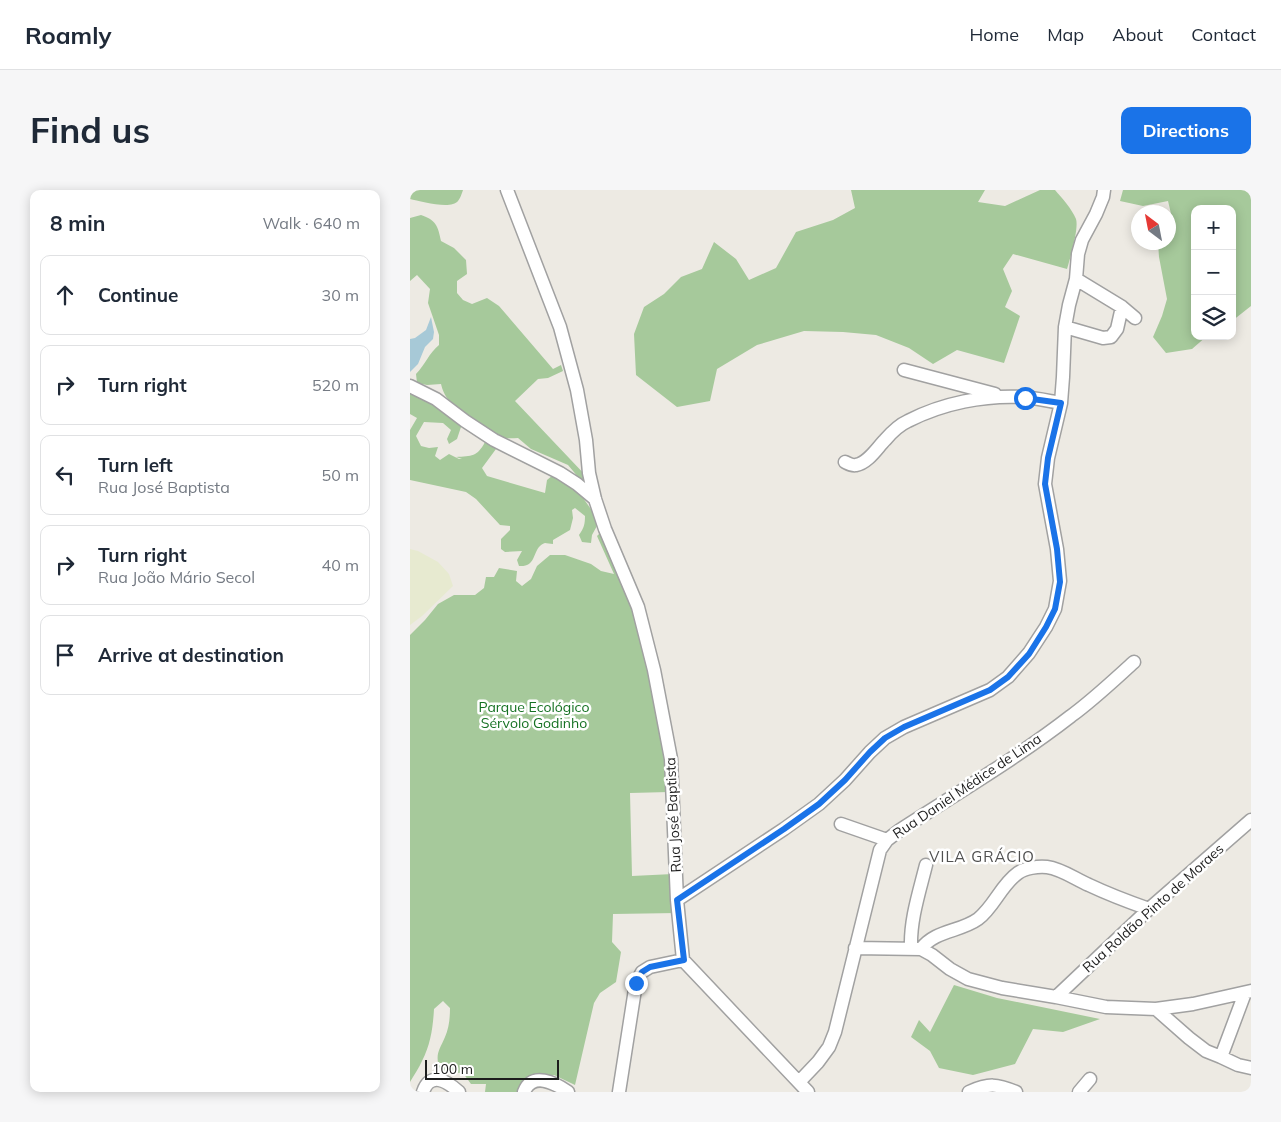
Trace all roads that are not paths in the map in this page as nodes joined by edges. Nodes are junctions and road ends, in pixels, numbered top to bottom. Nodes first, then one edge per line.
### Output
1 (507, 190) edge
2 (1104, 190) edge
3 (1076, 279) junction
4 (1122, 307) junction
5 (1135, 318) dead end
6 (1065, 327) junction
7 (904, 370) dead end
8 (410, 386) edge
9 (1005, 397) junction
10 (1061, 403) junction
11 (845, 462) dead end
12 (595, 499) junction
13 (1134, 662) dead end
14 (1251, 820) edge
15 (841, 824) dead end
16 (887, 840) junction
17 (926, 865) dead end
18 (677, 900) junction
19 (1149, 909) junction
20 (855, 948) junction
21 (916, 948) junction
22 (684, 960) junction
23 (1248, 992) edge
24 (1056, 997) junction
25 (1156, 1010) junction
26 (1221, 1057) junction
27 (1251, 1068) edge
28 (1090, 1080) dead end
29 (799, 1082) junction
30 (423, 1092) edge
31 (458, 1092) edge
32 (524, 1092) edge
33 (568, 1092) edge
34 (619, 1092) edge
35 (808, 1092) edge
36 (969, 1092) edge
37 (1016, 1092) edge
38 (1079, 1092) edge

1 - 12 street, Rua José Baptista
2 - 3 street
3 - 4 street
3 - 6 street
4 - 5 street
4 - 6 street
6 - 10 street
7 - 9 street
8 - 12 street
9 - 10 street
9 - 11 street
10 - 18 street
12 - 18 street, Rua José Baptista
13 - 16 street, Rua Daniel Médice de Lima
14 - 19 street, Rua Roldão Pinto de Moraes
15 - 16 street
16 - 20 street, Rua Daniel Médice de Lima
17 - 21 street
18 - 22 street, Rua José Baptista
19 - 21 street
19 - 24 street, Rua Roldão Pinto de Moraes
20 - 21 street
20 - 29 street, Rua Daniel Médice de Lima
21 - 24 street
22 - 29 street
22 - 34 street
23 - 25 street
23 - 26 street
24 - 25 street
25 - 26 street
26 - 27 street
28 - 38 street
29 - 35 street
30 - 31 street
32 - 33 street
36 - 37 street

